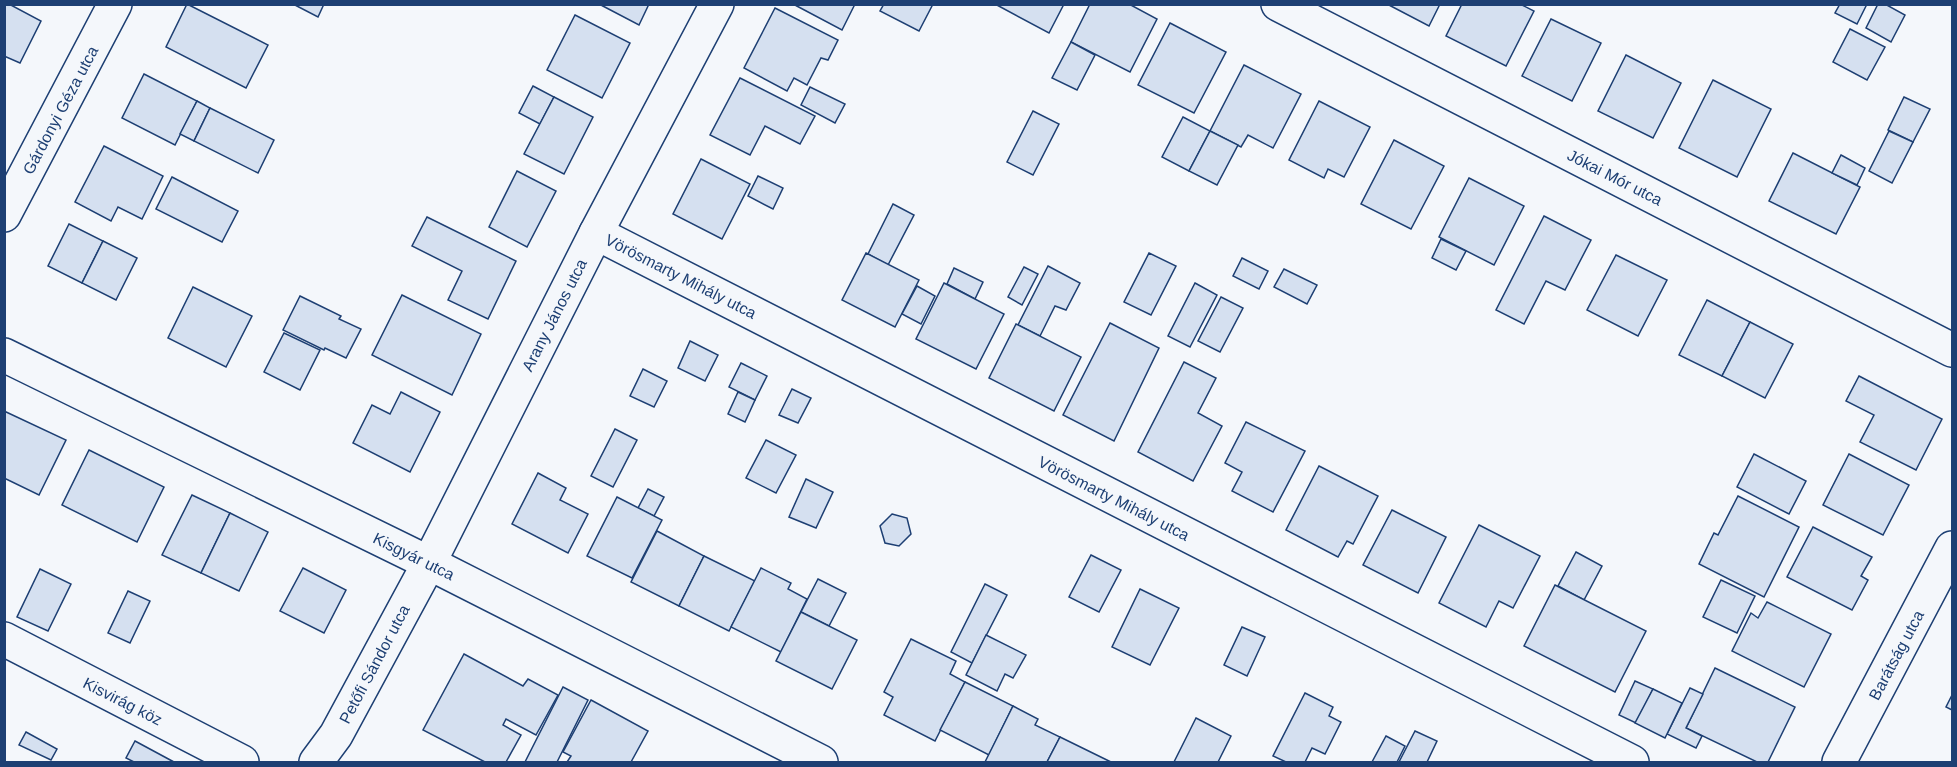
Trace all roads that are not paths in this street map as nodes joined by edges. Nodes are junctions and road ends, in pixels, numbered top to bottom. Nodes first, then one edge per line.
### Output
1 (115, 4) edge
2 (717, 4) edge
3 (1278, 4) edge
4 (4, 215) edge
5 (596, 233) junction
6 (1953, 350) edge
7 (4, 355) edge
8 (1953, 548) edge
9 (429, 563) junction
10 (4, 639) edge
11 (242, 762) edge
12 (316, 762) edge
13 (821, 762) edge
14 (1632, 762) edge
15 (1839, 762) edge

1 - 4 street, Gárdonyi Géza utca
2 - 5 street, Arany János utca
3 - 6 street, Jókai Mór utca
5 - 9 street, Arany János utca
5 - 14 street, Vörösmarty Mihály utca
7 - 9 street, Kisgyár utca
8 - 15 street, Barátság utca
9 - 12 street, Petőfi Sándor utca
9 - 13 street, Kisgyár utca
10 - 11 street, Kisvirág köz

